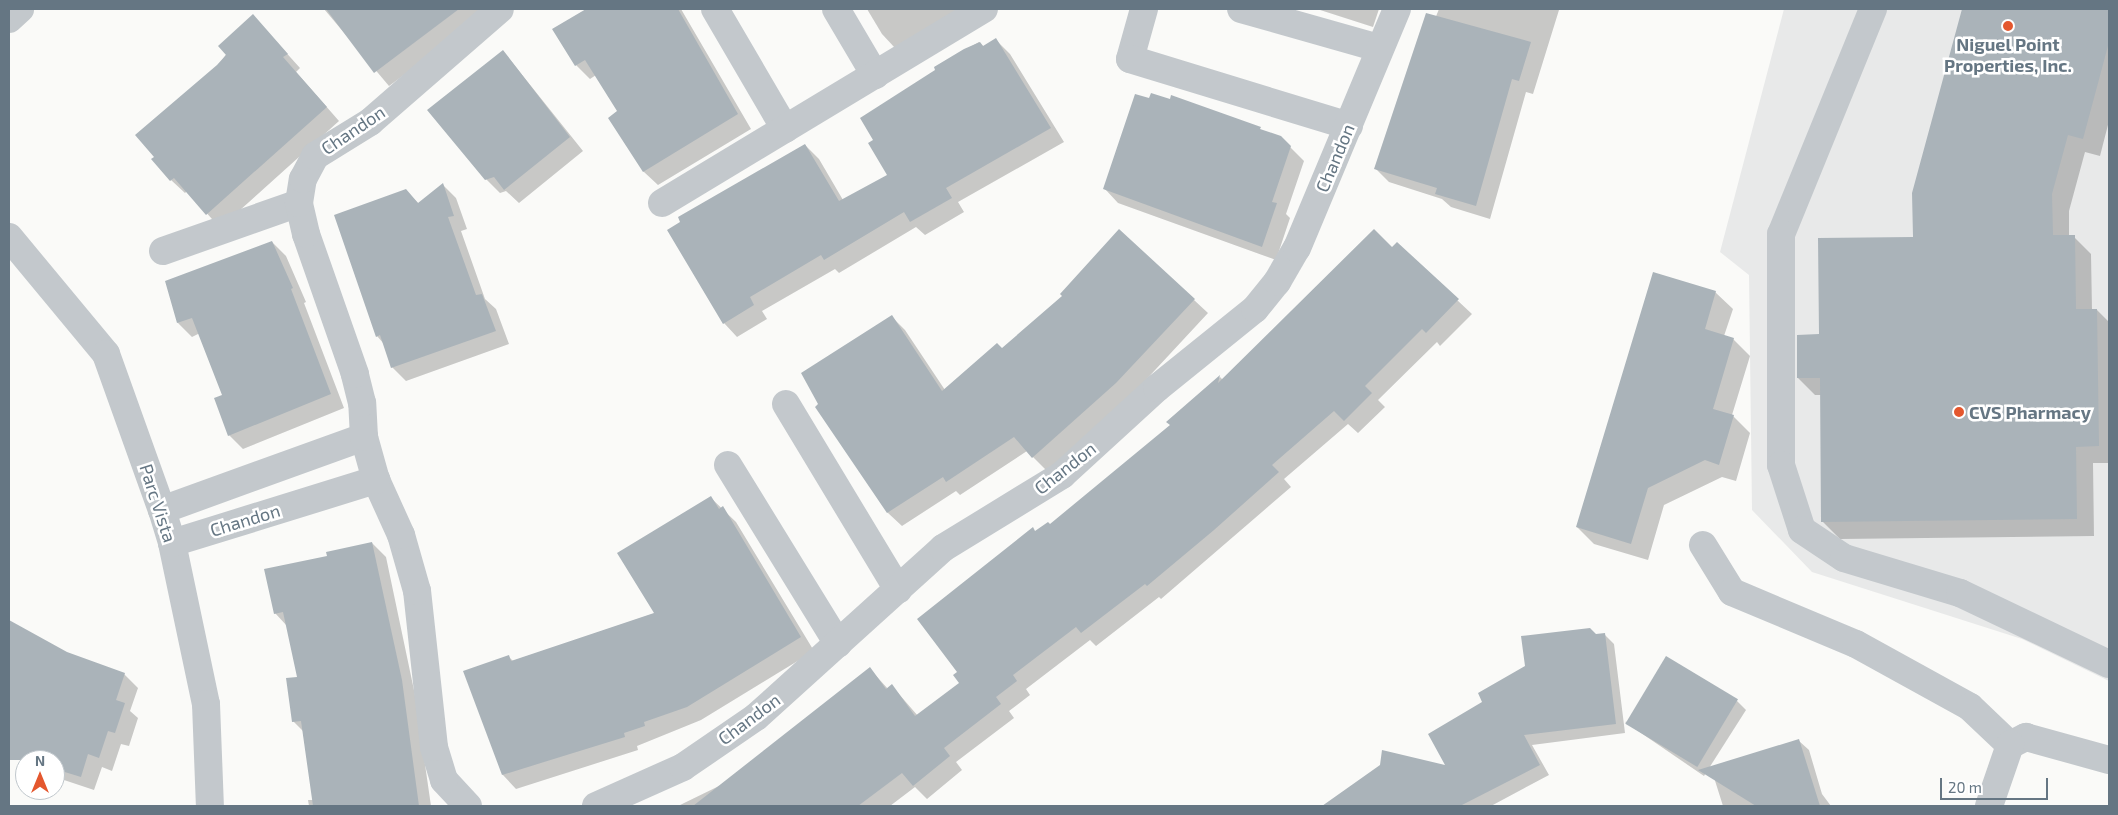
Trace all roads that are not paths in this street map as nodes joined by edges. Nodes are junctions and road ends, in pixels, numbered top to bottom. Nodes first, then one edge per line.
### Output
1 (20, 9) edge
2 (500, 9) edge
3 (715, 9) edge
4 (836, 9) edge
5 (984, 9) edge
6 (1144, 9) edge
7 (1241, 9) edge
8 (1397, 9) edge
9 (1873, 9) edge
10 (9, 19) edge
11 (1380, 48) junction
12 (875, 74) junction
13 (1348, 126) junction
14 (785, 129) junction
15 (299, 203) junction
16 (662, 203) dead end
17 (9, 237) edge
18 (163, 251) dead end
19 (786, 404) dead end
20 (364, 437) junction
21 (728, 465) dead end
22 (376, 480) junction
23 (162, 510) junction
24 (172, 543) junction
25 (1703, 545) dead end
26 (898, 590) junction
27 (838, 644) junction
28 (2109, 664) edge
29 (2010, 745) junction
30 (2109, 760) edge
31 (210, 806) edge
32 (468, 806) edge
33 (596, 806) edge
34 (1989, 806) edge

1 - 10 street
2 - 15 street, Chandon
3 - 14 street
4 - 12 street
5 - 12 street
6 - 13 street
7 - 11 street
8 - 11 street, Chandon
9 - 28 street
11 - 13 street, Chandon
12 - 14 street
13 - 26 street, Chandon
14 - 16 street
15 - 18 street
15 - 20 street, Chandon
17 - 23 street, Parc Vista
19 - 26 street
20 - 22 street, Chandon
20 - 23 street, Chandon
21 - 27 street
22 - 24 street, Chandon
22 - 32 street, Chandon
23 - 24 street, Parc Vista
24 - 31 street, Parc Vista
25 - 29 street
26 - 27 street, Chandon
27 - 33 street, Chandon
29 - 30 street
29 - 34 street

